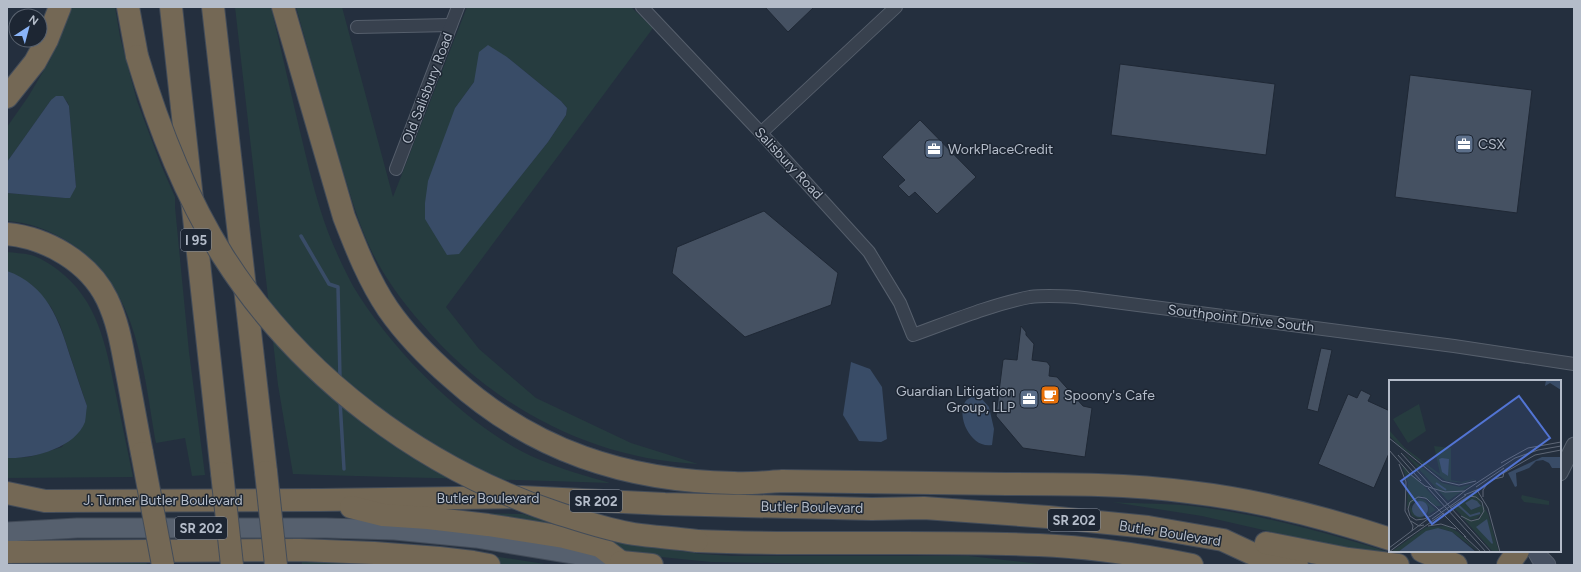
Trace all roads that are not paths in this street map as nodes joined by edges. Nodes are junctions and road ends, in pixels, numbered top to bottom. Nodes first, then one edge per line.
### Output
1 (60, 7) edge
2 (128, 7) edge
3 (171, 7) edge
4 (214, 7) edge
5 (283, 7) edge
6 (458, 7) edge
7 (642, 7) edge
8 (896, 7) edge
9 (451, 25) junction
10 (357, 27) dead end
11 (7, 98) edge
12 (761, 133) junction
13 (396, 169) dead end
14 (7, 234) edge
15 (913, 335) joint
16 (1574, 364) edge
17 (1574, 444) edge
18 (1561, 471) edge
19 (735, 483) junction
20 (7, 493) edge
21 (44, 500) junction
22 (320, 500) junction
23 (7, 505) edge
24 (872, 508) junction
25 (7, 532) edge
26 (1389, 539) edge
27 (1223, 540) junction
28 (7, 552) edge
29 (1424, 552) edge
30 (1517, 552) edge
31 (1537, 552) edge
32 (621, 564) edge
33 (162, 565) edge
34 (232, 565) edge
35 (276, 565) edge
36 (488, 565) edge
37 (652, 565) edge
38 (1192, 565) edge
39 (1297, 565) edge
40 (1398, 565) edge
41 (1456, 565) edge
42 (1508, 565) edge
43 (1547, 565) edge

1 - 11 highway
2 - 38 highway, bridge
3 - 34 highway, I 95, bridge
4 - 35 highway, bridge
5 - 19 highway
6 - 9 street, Old Salisbury Road
7 - 12 street, Salisbury Road
8 - 12 street
9 - 10 street
9 - 13 street, Old Salisbury Road
12 - 15 street, Salisbury Road
14 - 33 highway, bridge
15 - 16 street, Southpoint Drive South
17 - 18 street
19 - 24 highway
19 - 26 highway
20 - 21 highway
21 - 22 highway, J. Turner Butler Boulevard / SR 202
21 - 23 main road, J. Turner Butler Boulevard / SR 202
22 - 24 highway, Butler Boulevard / SR 202
22 - 32 highway
24 - 27 highway, Butler Boulevard / SR 202
25 - 32 main road, J. Turner Butler Boulevard / SR 202
27 - 39 highway, Butler Boulevard / SR 202
27 - 40 highway
28 - 36 highway
29 - 41 highway
30 - 42 highway
31 - 43 main road
32 - 37 highway, SR 202

